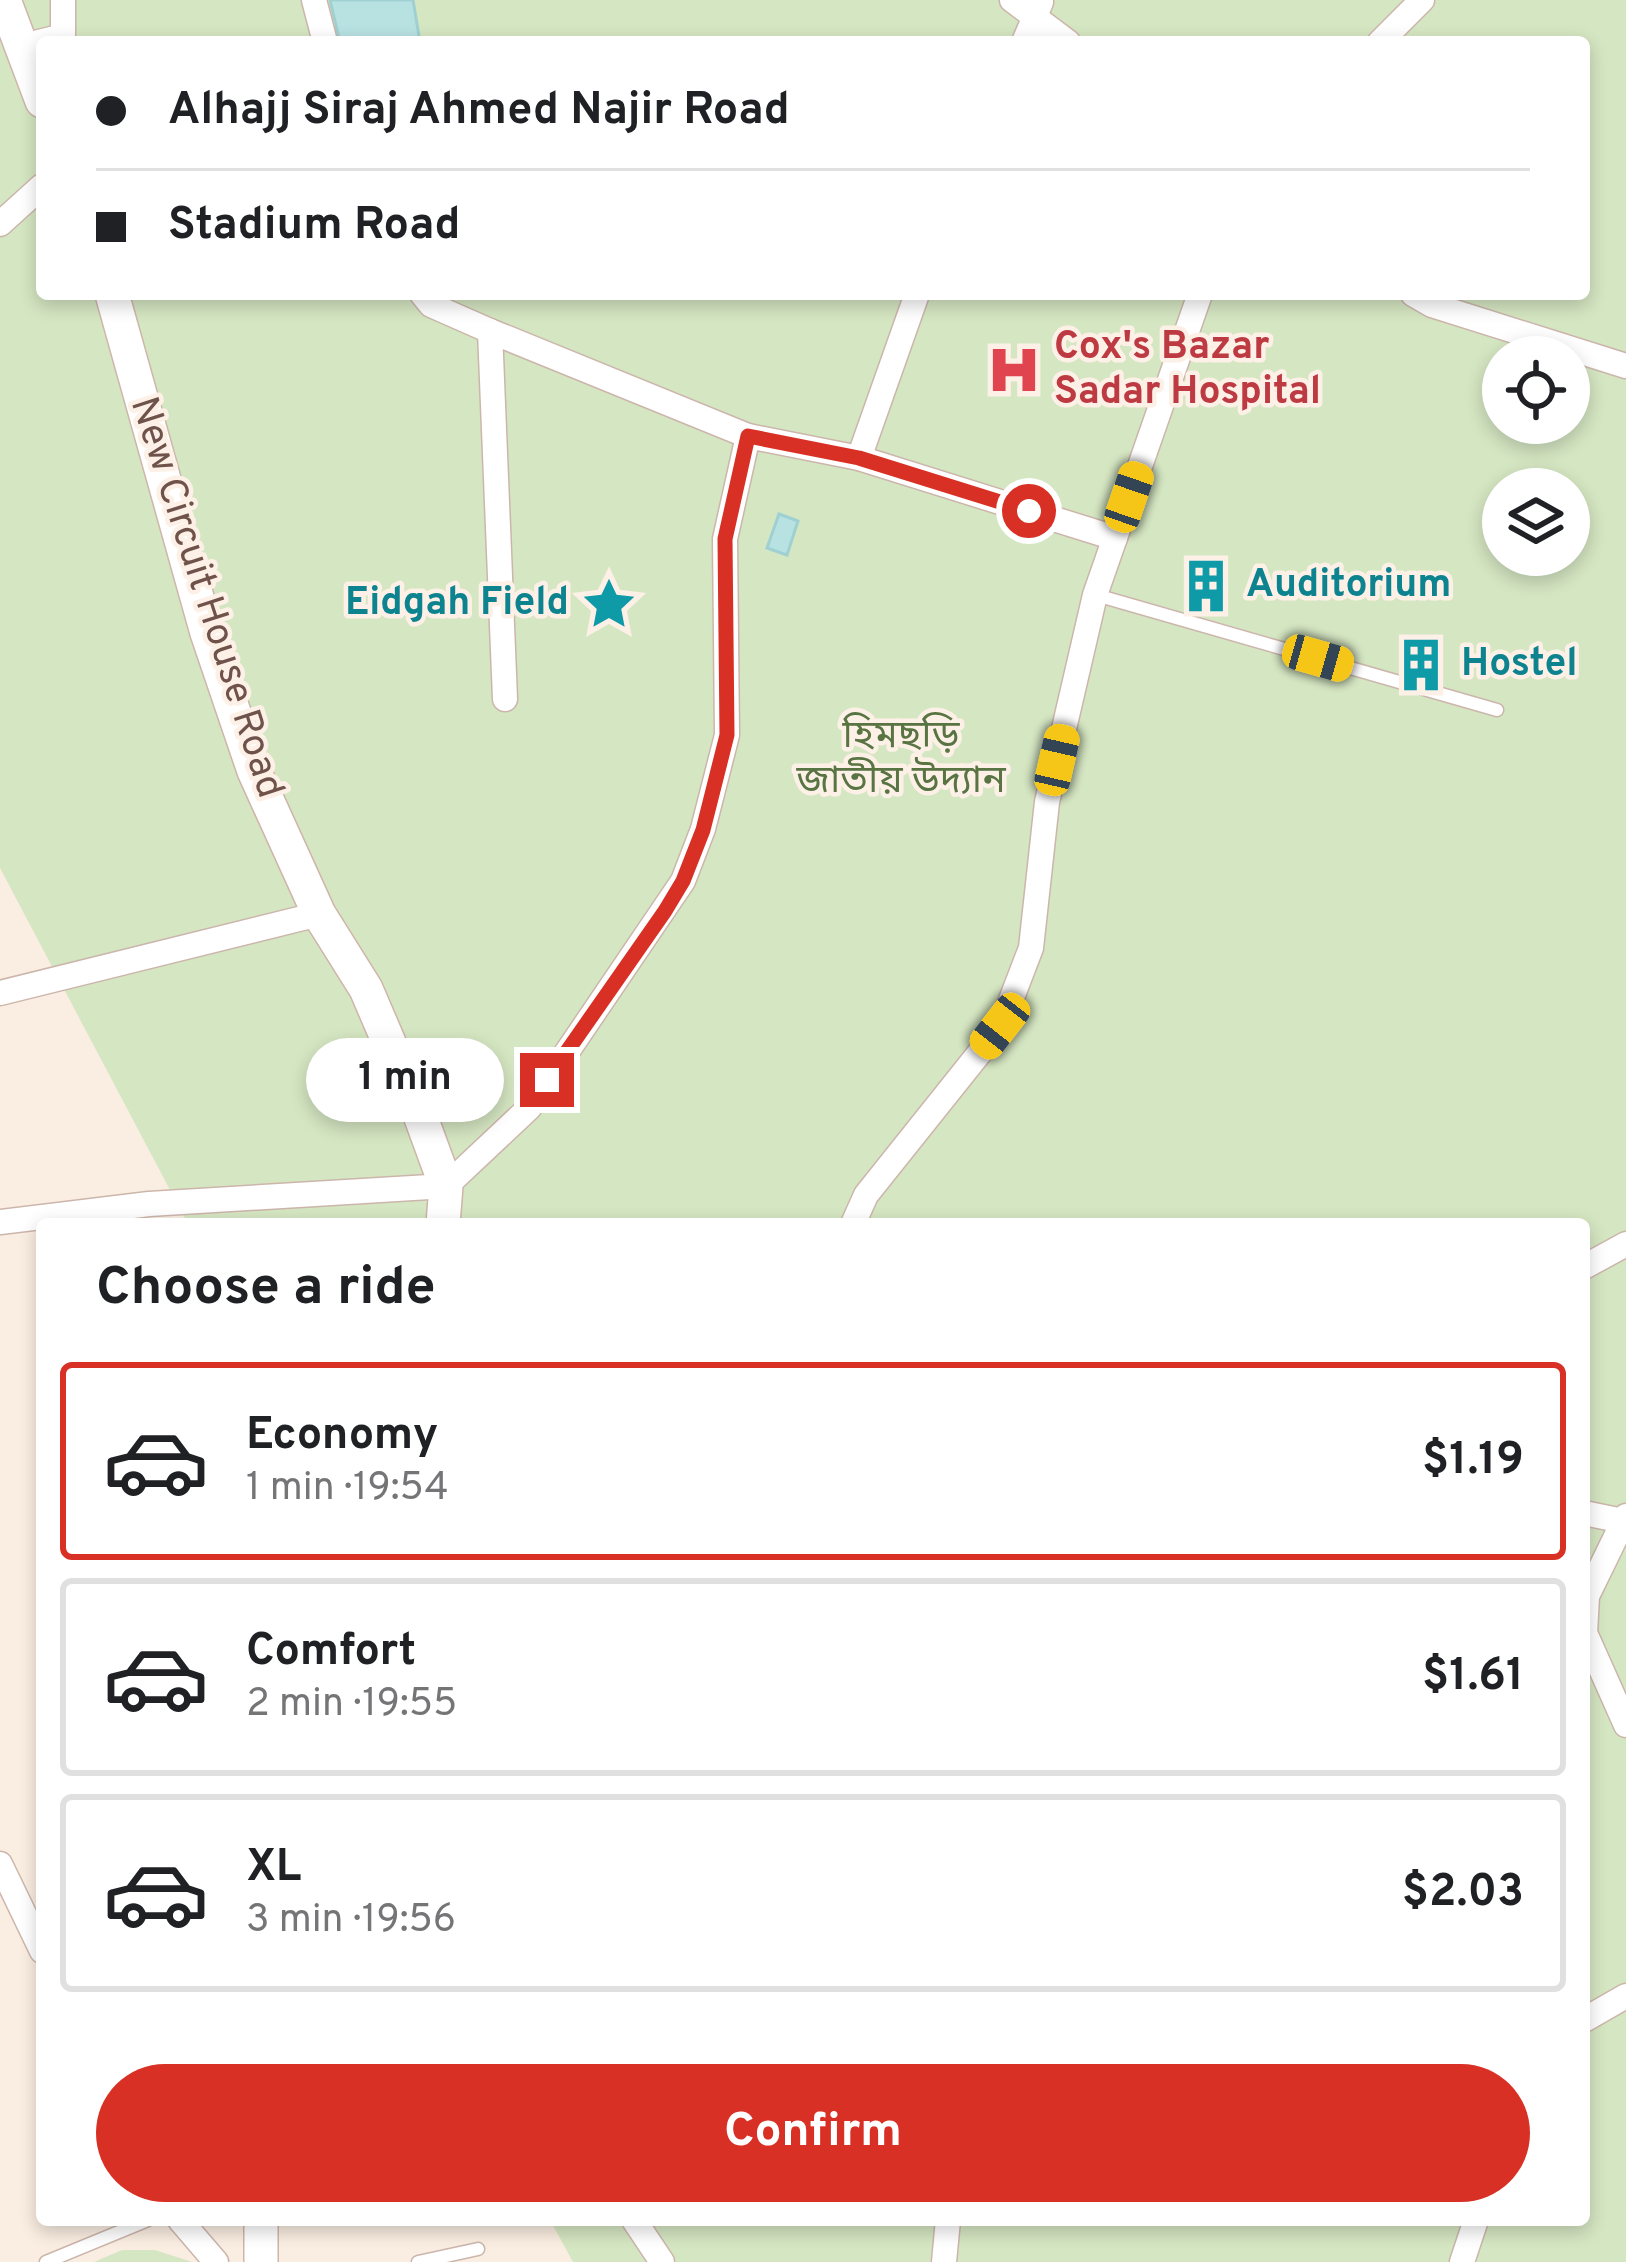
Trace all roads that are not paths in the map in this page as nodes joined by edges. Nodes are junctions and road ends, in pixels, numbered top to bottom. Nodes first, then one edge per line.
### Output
1 (4, 0) edge
2 (63, 0) edge
3 (314, 0) edge
4 (1012, 0) edge
5 (1422, 0) edge
6 (1038, 8) edge
7 (63, 36) edge
8 (323, 36) edge
9 (1026, 36) edge
10 (1063, 36) edge
11 (1386, 36) edge
12 (36, 43) edge
13 (23, 46) junction
14 (36, 84) edge
15 (36, 191) edge
16 (0, 224) edge
17 (114, 300) edge
18 (427, 300) edge
19 (915, 300) edge
20 (1198, 300) edge
21 (1423, 300) edge
22 (490, 331) junction
23 (1626, 366) edge
24 (748, 436) junction
25 (859, 458) junction
26 (1115, 538) junction
27 (1095, 595) junction
28 (505, 699) dead end
29 (1497, 710) dead end
30 (319, 914) junction
31 (0, 993) edge
32 (446, 1186) junction
33 (443, 1218) edge
34 (459, 1218) edge
35 (856, 1218) edge
36 (0, 1222) edge
37 (1626, 1244) edge
38 (1590, 1265) edge
39 (1590, 1514) edge
40 (1625, 1518) edge
41 (1590, 1590) edge
42 (1590, 1642) edge
43 (1626, 1725) edge
44 (0, 1864) edge
45 (36, 1939) edge
46 (1626, 1996) edge
47 (1590, 2017) edge
48 (133, 2226) edge
49 (185, 2226) edge
50 (261, 2226) edge
51 (638, 2226) edge
52 (947, 2226) edge
53 (1474, 2226) edge
54 (478, 2249) dead end
55 (46, 2262) edge
56 (216, 2262) edge
57 (261, 2262) edge
58 (418, 2262) edge
59 (662, 2262) edge
60 (944, 2262) edge
61 (1462, 2262) edge

1 - 13 street
2 - 7 street
3 - 8 street
4 - 6 street
5 - 11 street
6 - 9 street
6 - 10 street
12 - 13 street
13 - 14 street
15 - 16 street
17 - 30 street, New Circuit House Road
18 - 22 street
19 - 25 street
20 - 26 street
21 - 23 street
22 - 24 street
22 - 28 street
24 - 25 street
24 - 32 street
25 - 26 street
26 - 27 street
27 - 29 lane
27 - 35 street
30 - 31 street
30 - 32 street, New Circuit House Road
32 - 33 street
32 - 34 street, New Circuit House Road
32 - 36 street
37 - 38 street
39 - 40 street
40 - 41 street
42 - 43 street
44 - 45 street
46 - 47 street
48 - 55 lane
49 - 56 street
50 - 57 street
51 - 59 street
52 - 60 street
53 - 61 street
54 - 58 lane

